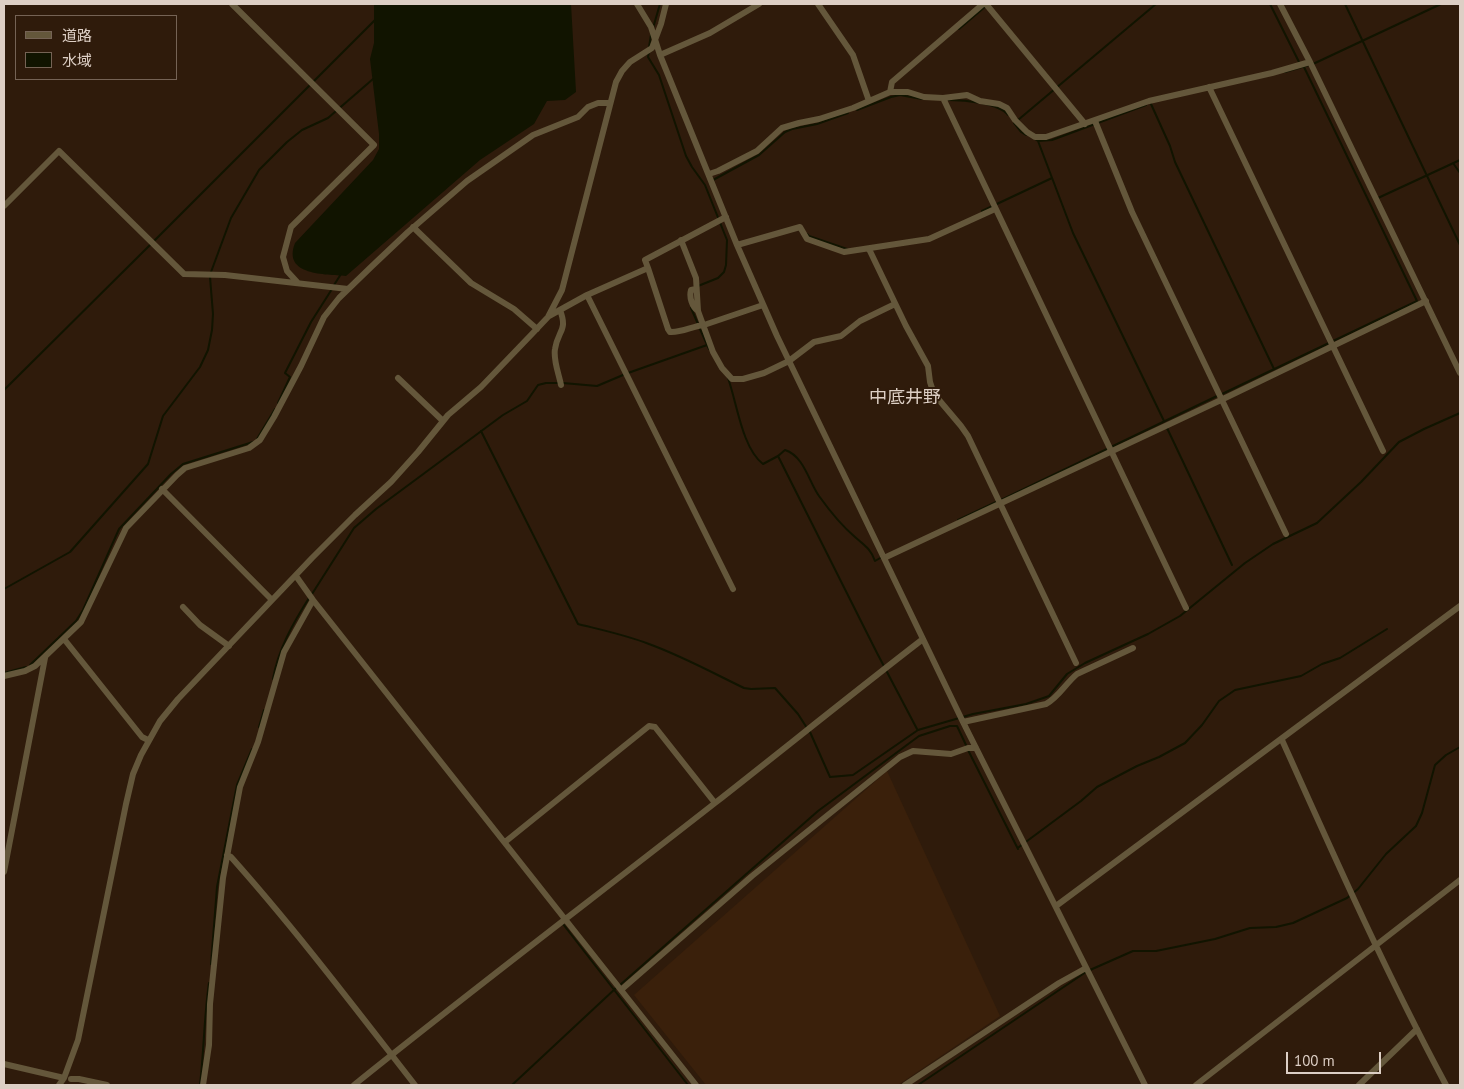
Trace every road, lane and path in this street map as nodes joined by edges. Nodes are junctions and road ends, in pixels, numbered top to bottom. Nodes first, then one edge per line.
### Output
1 (232, 4) edge
2 (637, 4) edge
3 (666, 4) edge
4 (759, 4) edge
5 (818, 4) edge
6 (985, 4) edge
7 (1280, 4) edge
8 (655, 41) junction
9 (660, 55) junction
10 (1310, 62) junction
11 (1209, 87) junction
12 (890, 92) junction
13 (943, 98) junction
14 (868, 101) junction
15 (610, 103) junction
16 (1095, 121) junction
17 (1085, 124) junction
18 (709, 174) junction
19 (4, 206) edge
20 (995, 209) junction
21 (726, 216) junction
22 (414, 227) junction
23 (681, 240) junction
24 (737, 246) junction
25 (869, 249) junction
26 (648, 268) junction
27 (298, 283) junction
28 (348, 290) junction
29 (587, 295) junction
30 (1426, 301) junction
31 (894, 304) junction
32 (763, 305) junction
33 (560, 310) junction
34 (548, 316) junction
35 (704, 325) junction
36 (537, 329) junction
37 (1333, 345) junction
38 (789, 362) junction
39 (1460, 373) edge
40 (398, 378) dead end
41 (561, 385) dead end
42 (1221, 400) junction
43 (443, 421) junction
44 (1110, 451) junction
45 (1382, 451) dead end
46 (162, 489) junction
47 (999, 503) junction
48 (1286, 534) dead end
49 (884, 558) junction
50 (296, 576) junction
51 (733, 589) dead end
52 (272, 600) junction
53 (313, 600) junction
54 (1460, 606) edge
55 (182, 607) dead end
56 (1186, 608) dead end
57 (64, 639) junction
58 (923, 639) junction
59 (229, 646) junction
60 (1133, 648) dead end
61 (45, 658) junction
62 (1076, 663) dead end
63 (4, 676) edge
64 (963, 722) junction
65 (148, 740) junction
66 (1282, 740) junction
67 (976, 748) junction
68 (715, 803) junction
69 (505, 842) junction
70 (227, 855) junction
71 (4, 872) edge
72 (1460, 880) edge
73 (1056, 906) junction
74 (565, 918) junction
75 (1377, 946) junction
76 (1086, 968) junction
77 (622, 989) junction
78 (1417, 1029) junction
79 (391, 1055) junction
80 (4, 1064) edge
81 (68, 1079) edge
82 (59, 1085) edge
83 (107, 1085) edge
84 (203, 1085) edge
85 (354, 1085) edge
86 (415, 1085) edge
87 (696, 1085) edge
88 (905, 1085) edge
89 (1145, 1085) edge
90 (1196, 1085) edge
91 (1359, 1085) edge
92 (1446, 1085) edge

1 - 27 street
2 - 8 street
3 - 8 street
4 - 9 street
5 - 14 street
6 - 12 street
6 - 17 street
7 - 10 street
8 - 9 street
8 - 15 street
9 - 18 street
10 - 11 street
10 - 30 street
11 - 16 street
11 - 37 street
12 - 13 street
12 - 14 street
13 - 17 street
13 - 20 street
14 - 18 street
15 - 22 street
15 - 34 street
16 - 17 street
16 - 42 street
18 - 21 street
19 - 27 street
20 - 25 street
20 - 44 street
21 - 23 street
21 - 24 street
22 - 28 street
22 - 36 street
23 - 26 street
23 - 35 street
24 - 25 street
24 - 32 street
25 - 31 street
26 - 29 street
26 - 35 street
27 - 28 street
28 - 46 street
29 - 33 street
29 - 51 street
30 - 37 street
30 - 39 street
31 - 38 street
31 - 47 street
32 - 35 street
32 - 38 street
33 - 34 street
33 - 41 street
34 - 36 street
35 - 38 street
36 - 43 street
37 - 42 street
37 - 45 street
38 - 49 street
40 - 43 street
42 - 44 street
42 - 48 street
43 - 50 street
44 - 47 street
44 - 56 street
46 - 52 street
46 - 57 street
47 - 49 street
47 - 62 street
49 - 58 street
50 - 52 street
50 - 53 street
52 - 59 street
53 - 69 street
53 - 70 street
54 - 66 street
55 - 59 street
57 - 61 street
57 - 65 street
58 - 64 street
58 - 68 street
59 - 65 street
60 - 64 street
61 - 63 street
61 - 71 street
64 - 67 street
65 - 81 street
66 - 73 street
66 - 75 street
67 - 73 street
67 - 77 street
68 - 69 street
68 - 74 street
69 - 74 street
70 - 79 street
70 - 84 street
72 - 75 street
73 - 76 street
74 - 77 street
74 - 79 street
75 - 78 street
75 - 90 street
76 - 88 street
76 - 89 street
77 - 87 street
78 - 91 street
78 - 92 street
79 - 85 street
79 - 86 street
80 - 81 street
81 - 82 street
81 - 83 street

